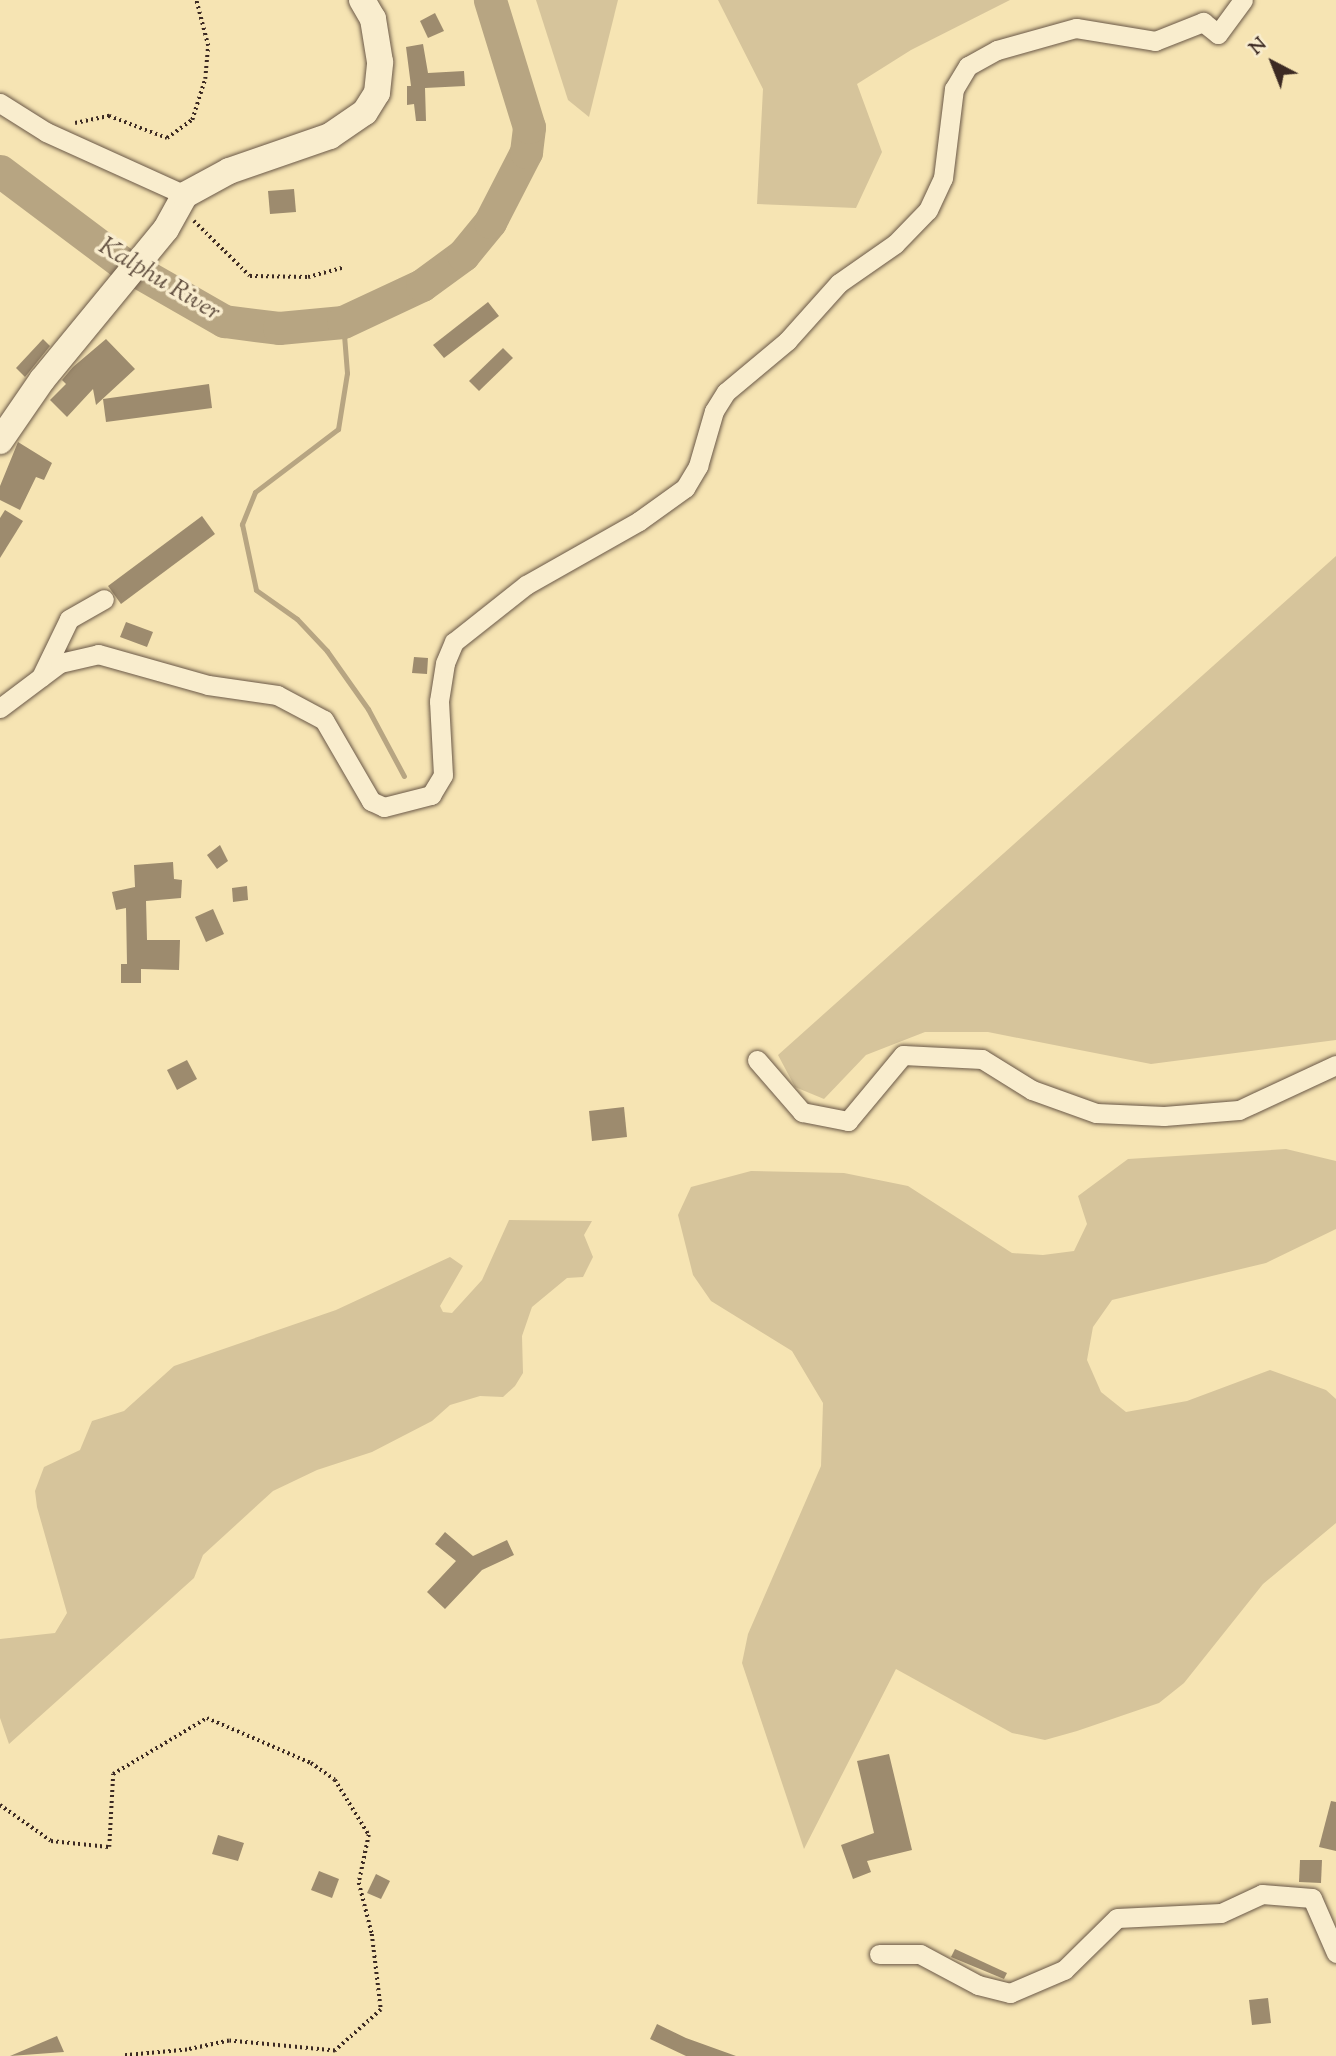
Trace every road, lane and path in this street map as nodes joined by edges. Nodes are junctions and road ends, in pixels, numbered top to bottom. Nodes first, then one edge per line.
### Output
1 (196, 0) edge
2 (362, 0) edge
3 (1243, 0) edge
4 (0, 103) edge
5 (46, 132) junction
6 (176, 212) junction
7 (345, 267) dead end
8 (0, 441) edge
9 (104, 599) dead end
10 (41, 677) junction
11 (0, 708) edge
12 (757, 1060) dead end
13 (1336, 1065) edge
14 (0, 1805) edge
15 (1336, 1953) edge
16 (879, 1954) dead end
17 (121, 2056) edge

1 - 5 path
2 - 6 street
3 - 10 street
4 - 5 street
5 - 6 street
6 - 7 path
6 - 8 street
9 - 10 street
10 - 11 street
12 - 13 street
14 - 17 path
15 - 16 street

